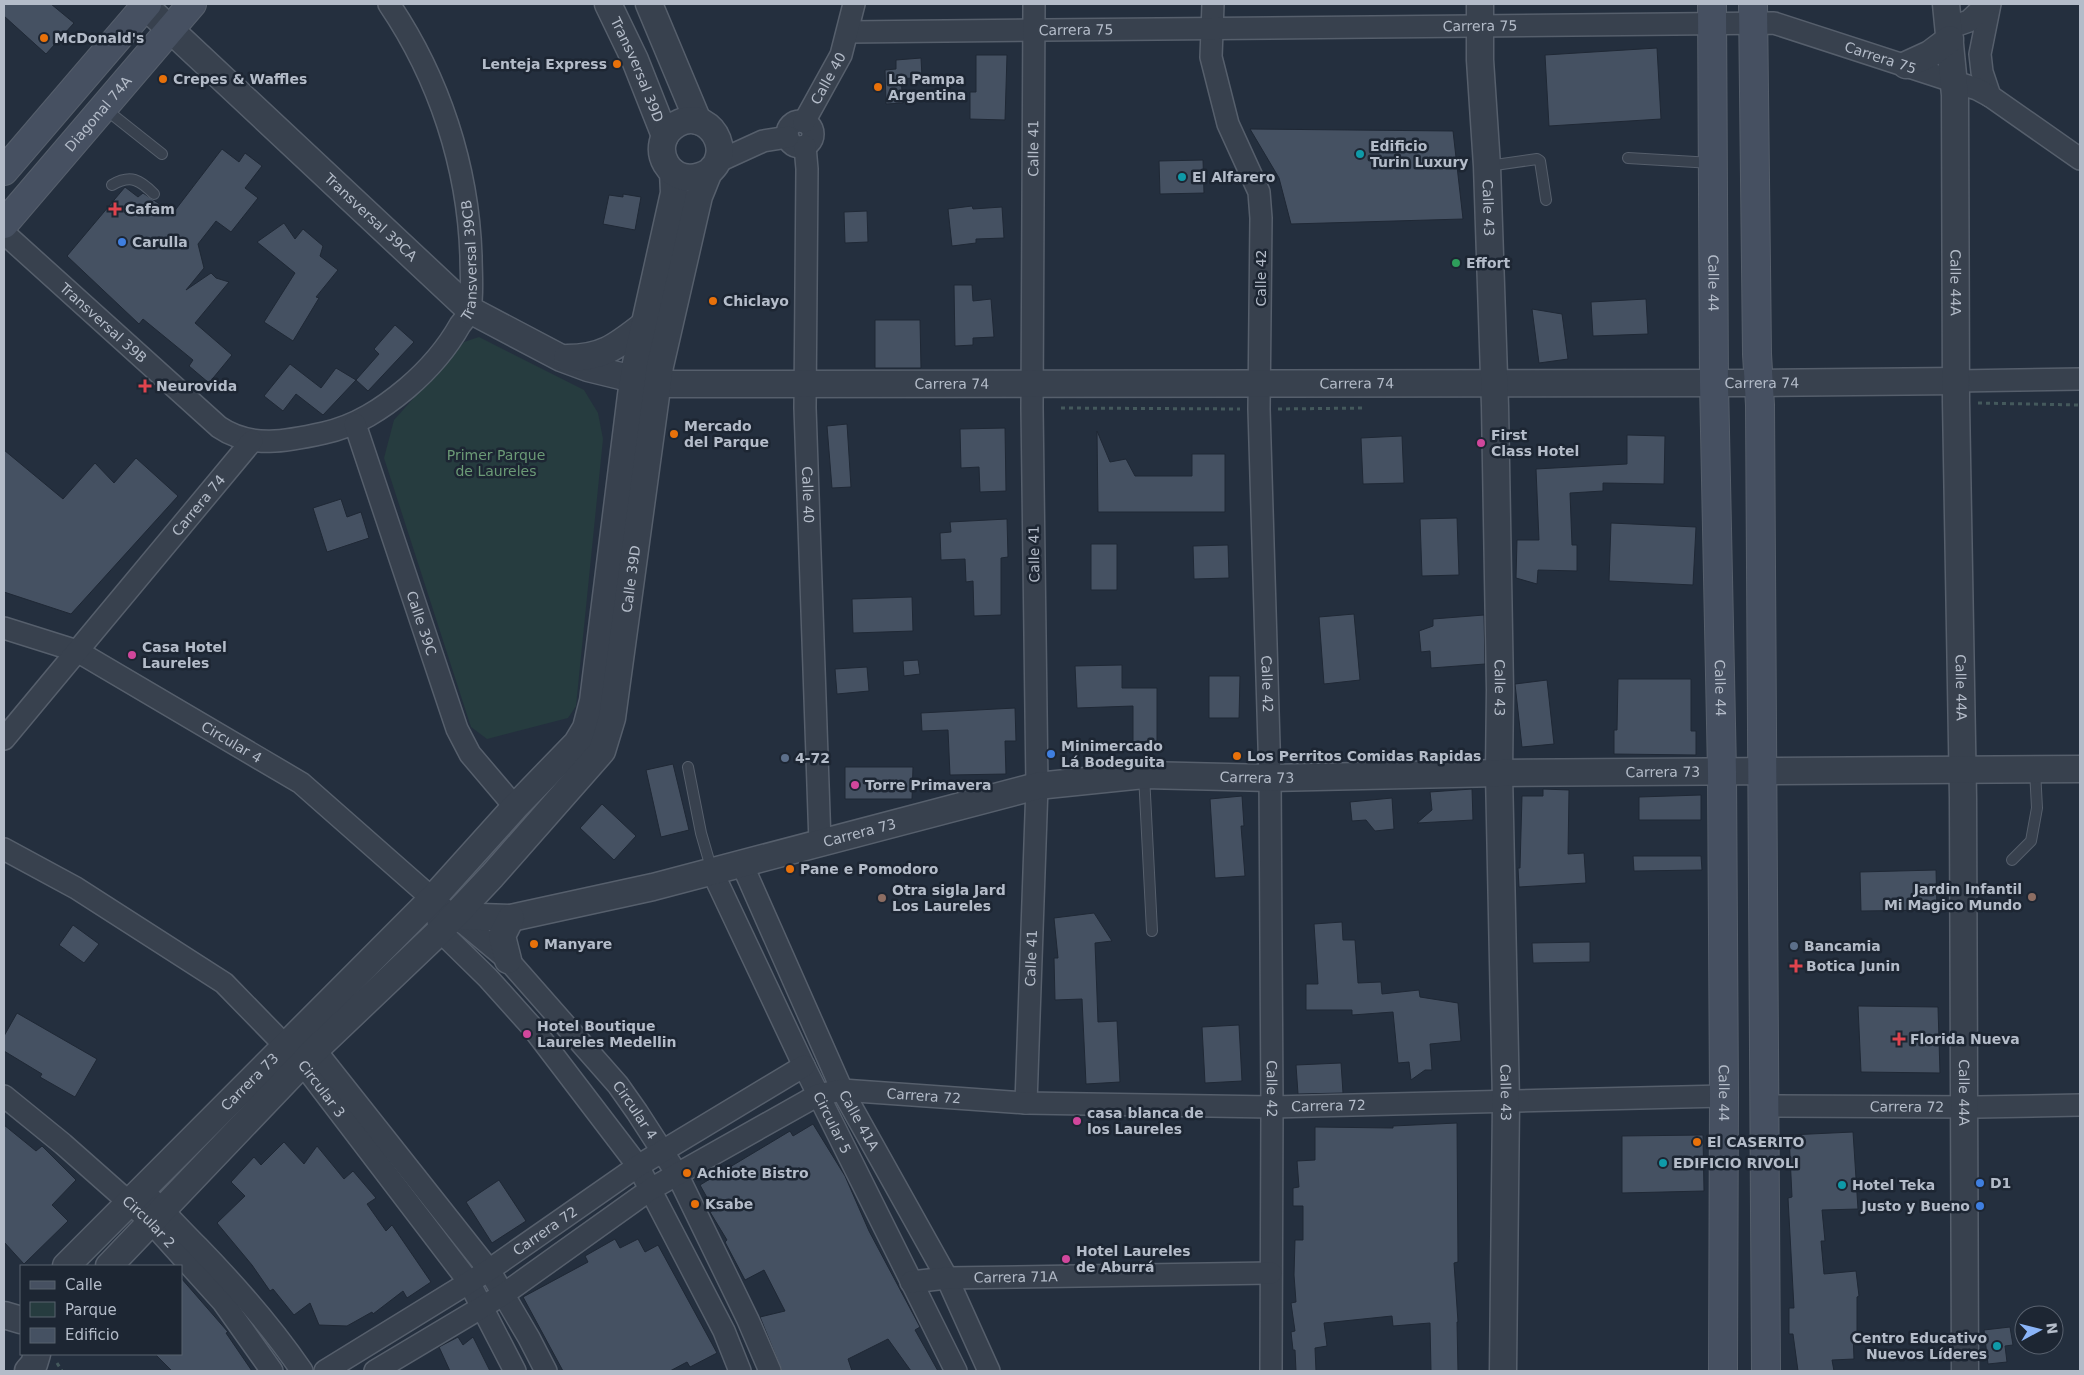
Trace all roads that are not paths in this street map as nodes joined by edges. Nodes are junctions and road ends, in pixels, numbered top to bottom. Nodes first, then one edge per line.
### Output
1 (192, 4) edge
2 (389, 4) edge
3 (608, 4) edge
4 (649, 4) edge
5 (854, 4) edge
6 (1034, 4) edge
7 (1213, 4) edge
8 (1988, 4) edge
9 (145, 5) edge
10 (1753, 13) edge
11 (1712, 14) edge
12 (1481, 15) edge
13 (1948, 23) edge
14 (170, 29) junction
15 (1212, 29) junction
16 (1034, 30) junction
17 (848, 32) junction
18 (1906, 65) junction
19 (1954, 81) junction
20 (1990, 96) junction
21 (104, 107) junction
22 (707, 128) junction
23 (665, 136) junction
24 (763, 141) junction
25 (796, 142) junction
26 (2078, 153) edge
27 (162, 154) dead end
28 (1628, 158) dead end
29 (1713, 163) junction
30 (1486, 166) junction
31 (713, 167) junction
32 (4, 171) edge
33 (672, 172) junction
34 (112, 185) dead end
35 (154, 194) dead end
36 (1546, 200) dead end
37 (4, 224) edge
38 (4, 233) edge
39 (470, 310) junction
40 (644, 325) junction
41 (561, 358) junction
42 (2080, 379) edge
43 (645, 381) junction
44 (1957, 381) junction
45 (805, 383) junction
46 (1033, 383) junction
47 (1260, 383) junction
48 (1495, 383) junction
49 (1714, 383) junction
50 (1758, 383) junction
51 (355, 424) junction
52 (252, 441) junction
53 (4, 628) edge
54 (78, 651) junction
55 (4, 739) edge
56 (688, 768) dead end
57 (2080, 768) edge
58 (1963, 769) junction
59 (2035, 769) junction
60 (1762, 770) junction
61 (1722, 772) junction
62 (1499, 773) junction
63 (1144, 775) junction
64 (1270, 778) junction
65 (1036, 786) junction
66 (514, 807) junction
67 (820, 843) junction
68 (4, 849) edge
69 (2012, 860) dead end
70 (742, 864) junction
71 (712, 871) junction
72 (433, 898) junction
73 (511, 918) junction
74 (446, 923) junction
75 (1152, 931) dead end
76 (508, 960) junction
77 (300, 1048) junction
78 (804, 1066) junction
79 (842, 1090) junction
80 (818, 1095) junction
81 (4, 1096) edge
82 (1724, 1096) junction
83 (1506, 1102) junction
84 (1026, 1103) junction
85 (2080, 1105) edge
86 (1765, 1106) junction
87 (1272, 1107) junction
88 (1964, 1107) junction
89 (664, 1151) junction
90 (638, 1166) junction
91 (677, 1174) junction
92 (651, 1189) junction
93 (135, 1195) junction
94 (157, 1215) junction
95 (67, 1265) edge
96 (110, 1265) edge
97 (489, 1270) junction
98 (1271, 1273) junction
99 (947, 1278) junction
100 (469, 1282) junction
101 (912, 1282) junction
102 (504, 1294) junction
103 (484, 1306) junction
104 (748, 1320) junction
105 (724, 1331) junction
106 (272, 1371) edge
107 (302, 1371) edge
108 (325, 1371) edge
109 (375, 1371) edge
110 (515, 1371) edge
111 (546, 1371) edge
112 (740, 1371) edge
113 (770, 1371) edge
114 (956, 1371) edge
115 (989, 1371) edge
116 (1270, 1371) edge
117 (1503, 1371) edge
118 (1723, 1371) edge
119 (1766, 1371) edge
120 (1965, 1371) edge

1 - 14 main road, Diagonal 74A
2 - 39 street, Transversal 39CB
3 - 23 street, Transversal 39D
4 - 22 street
5 - 17 street, Calle 40
6 - 16 street, Calle 41
7 - 15 street, Calle 42
8 - 13 street
8 - 20 street
9 - 14 street, Transversal 39CA
9 - 32 main road
10 - 11 street, Carrera 75
10 - 18 street, Carrera 75
10 - 50 main road
11 - 12 street, Carrera 75
11 - 29 main road, Calle 44
12 - 15 street, Carrera 75
12 - 30 street, Calle 43
13 - 18 street
13 - 19 street, Calle 44A
14 - 21 main road, Diagonal 74A
14 - 39 street, Transversal 39CA
15 - 16 street, Carrera 75
15 - 47 street, Calle 42
16 - 17 street, Carrera 75
16 - 46 street, Calle 41
17 - 25 street, Calle 40
18 - 19 street, Carrera 75
19 - 20 street, Carrera 75
19 - 44 street, Calle 44A
20 - 26 street, Carrera 75
21 - 27 lane
21 - 37 main road, Diagonal 74A
22 - 23 street
22 - 24 street
22 - 31 street
23 - 33 street
24 - 25 street
24 - 31 street
25 - 45 street, Calle 40
28 - 29 lane
29 - 49 main road, Calle 44
30 - 36 lane
30 - 48 street, Calle 43
31 - 33 street
31 - 43 street, Calle 39D
33 - 40 street, Calle 39D
34 - 35 lane
38 - 52 street, Transversal 39B
39 - 41 street, Transversal 39CA
39 - 51 street, Transversal 39CB
40 - 41 street
40 - 43 street, Calle 39D
41 - 43 street, Transversal 39CA
42 - 44 street, Carrera 74
43 - 45 street, Carrera 74
43 - 66 street, Calle 39D
43 - 74 street, Calle 39D
44 - 50 street, Carrera 74
44 - 58 street, Calle 44A
45 - 46 street, Carrera 74
45 - 67 street, Calle 40
46 - 47 street, Carrera 74
46 - 65 street, Calle 41
47 - 48 street, Carrera 74
47 - 64 street, Calle 42
48 - 49 street, Carrera 74
48 - 62 street, Calle 43
49 - 50 street, Carrera 74
49 - 61 main road, Calle 44
50 - 60 main road
51 - 52 street
51 - 66 street, Calle 39C
52 - 54 street, Carrera 74
53 - 54 street, Circular 4
54 - 55 street, Carrera 74
54 - 72 street, Circular 4
56 - 71 lane
57 - 59 street, Carrera 73
58 - 59 street, Carrera 73
58 - 60 street, Carrera 73
58 - 88 street, Calle 44A
59 - 69 lane
60 - 61 street, Carrera 73
60 - 86 main road
61 - 62 street, Carrera 73
61 - 82 main road, Calle 44
62 - 64 street, Carrera 73
62 - 83 street, Calle 43
63 - 64 street, Carrera 73
63 - 65 street, Carrera 73
63 - 75 lane
64 - 87 street, Calle 42
65 - 67 street, Carrera 73
65 - 84 street, Calle 41
66 - 72 street, Calle 39D
67 - 70 street, Carrera 73
68 - 77 street, Circular 3
70 - 71 street, Carrera 73
70 - 79 street, Calle 41A
71 - 73 street, Carrera 73
71 - 78 street, Circular 5
72 - 74 street, Circular 4
72 - 77 street, Carrera 73
73 - 74 street, Carrera 73
73 - 76 street
74 - 76 street, Circular 4
74 - 77 street, Carrera 73
74 - 90 street, Circular 4
76 - 89 street, Circular 4
77 - 93 street, Carrera 73
77 - 94 street, Carrera 73
77 - 97 street, Circular 3
77 - 100 street, Circular 3
78 - 79 street, Carrera 72
78 - 80 street, Circular 5
78 - 89 street, Carrera 72
79 - 80 street, Carrera 72
79 - 84 street, Carrera 72
79 - 99 street, Calle 41A
80 - 91 street, Carrera 72
80 - 101 street, Circular 5
81 - 93 street, Circular 2
82 - 83 street, Carrera 72
82 - 118 main road, Calle 44
83 - 87 street, Carrera 72
83 - 117 street, Calle 43
84 - 87 street, Carrera 72
85 - 88 street, Carrera 72
86 - 88 street, Carrera 72
86 - 119 main road
87 - 98 street, Calle 42
88 - 120 street, Calle 44A
89 - 90 street, Carrera 72
89 - 91 street, Circular 4
90 - 92 street, Circular 4
90 - 97 street, Carrera 72
91 - 92 street, Carrera 72
91 - 104 street, Circular 4
92 - 102 street, Carrera 72
92 - 105 street, Circular 4
93 - 94 street, Circular 2
93 - 95 street, Carrera 73
94 - 96 street, Carrera 73
94 - 106 street, Circular 2
94 - 107 street, Circular 2
97 - 100 street, Carrera 72
97 - 102 street, Circular 3
98 - 99 street, Carrera 71A
98 - 116 street, Calle 42
99 - 101 street, Carrera 71A
99 - 115 street, Calle 41A
100 - 103 street, Circular 3
100 - 108 street, Carrera 72
101 - 114 street, Circular 5
102 - 103 street, Carrera 72
102 - 111 street, Circular 3
103 - 109 street, Carrera 72
103 - 110 street, Circular 3
104 - 105 street
104 - 113 street, Circular 4
105 - 112 street, Circular 4

